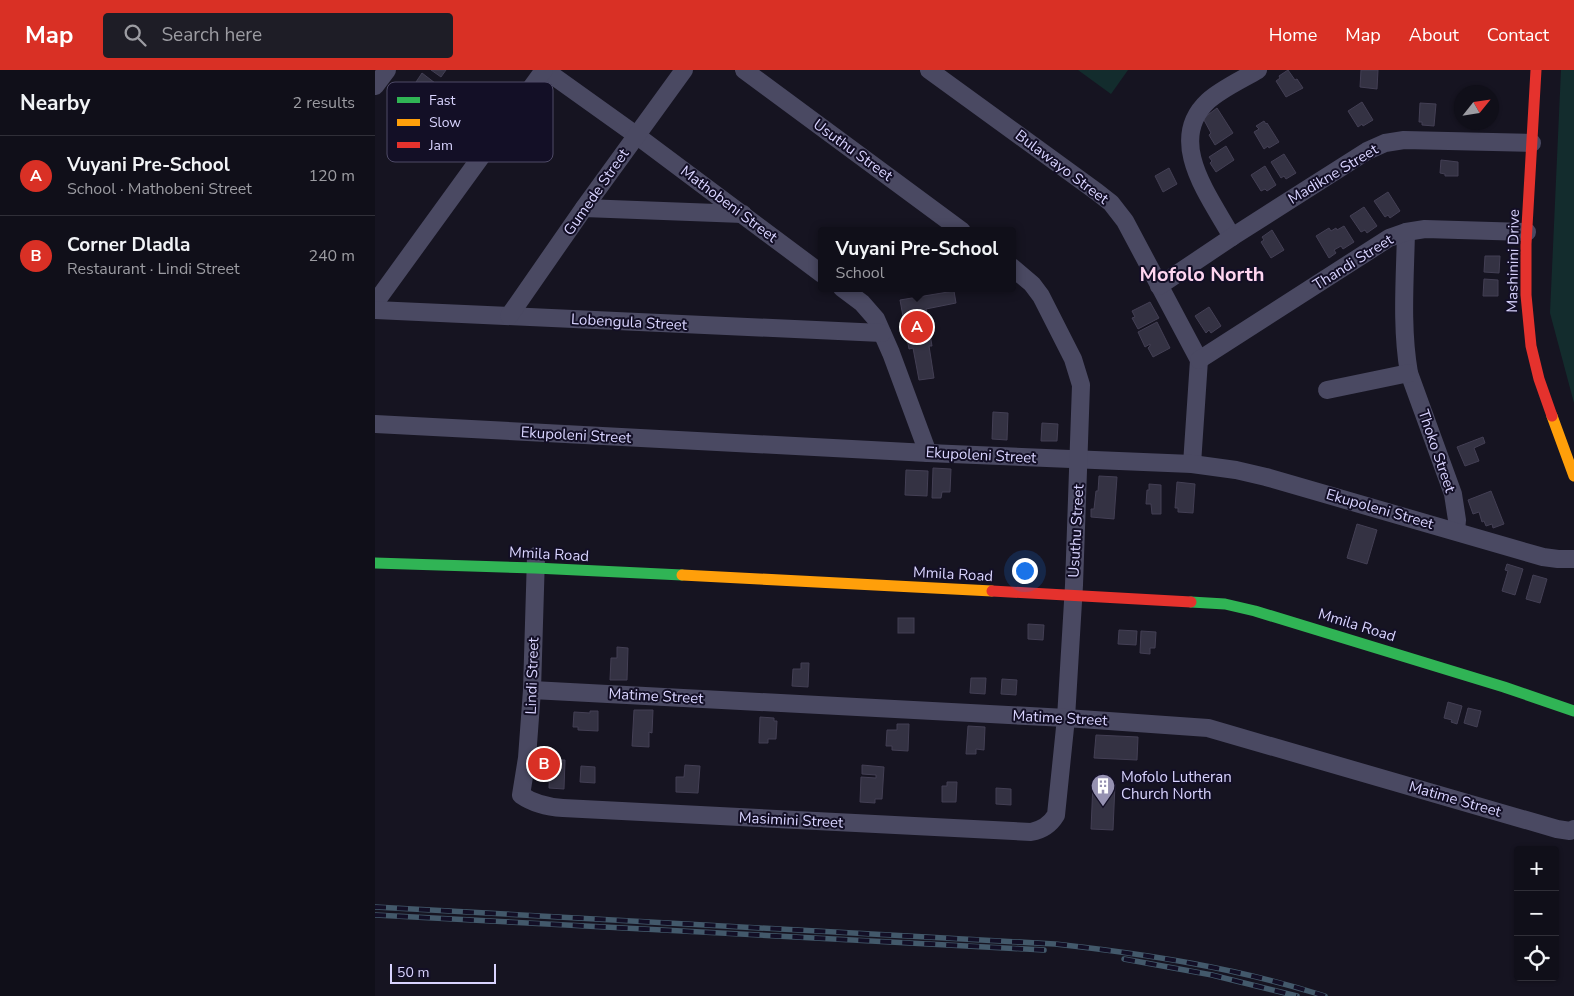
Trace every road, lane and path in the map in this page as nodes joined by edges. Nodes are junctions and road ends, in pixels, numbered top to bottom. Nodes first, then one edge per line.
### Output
1 (387, 70) edge
2 (544, 70) edge
3 (684, 70) edge
4 (744, 70) edge
5 (929, 70) edge
6 (1258, 70) edge
7 (1536, 70) edge
8 (535, 82) edge
9 (375, 86) edge
10 (636, 135) junction
11 (1532, 143) junction
12 (477, 162) edge
13 (584, 208) junction
14 (743, 214) junction
15 (957, 227) edge
16 (1406, 232) junction
17 (1527, 232) junction
18 (1232, 237) junction
19 (1016, 270) edge
20 (818, 271) edge
21 (1159, 286) junction
22 (847, 292) edge
23 (375, 303) edge
24 (375, 310) edge
25 (509, 316) junction
26 (882, 333) junction
27 (1199, 360) junction
28 (1409, 373) junction
29 (1327, 390) dead end
30 (375, 424) edge
31 (927, 453) junction
32 (1079, 460) junction
33 (1192, 464) junction
34 (1574, 476) edge
35 (1456, 531) junction
36 (536, 559) junction
37 (582, 559) dead end
38 (1574, 559) edge
39 (375, 563) edge
40 (1073, 590) junction
41 (1509, 677) dead end
42 (532, 690) junction
43 (1574, 712) edge
44 (1066, 718) junction
45 (521, 795) joint
46 (1056, 815) joint
47 (1574, 829) edge

1 - 9 street
2 - 8 street
2 - 10 street, Mathobeni Street
3 - 10 street, Gumede Street
4 - 15 street, Usuthu Street
5 - 21 street, Bulawayo Street
6 - 18 street
7 - 11 main road, Mashinini Drive
10 - 13 street, Gumede Street
10 - 14 street, Mathobeni Street
11 - 17 main road, Mashinini Drive
11 - 18 street, Madikne Street
12 - 23 street
13 - 14 street
13 - 25 street, Gumede Street
14 - 20 street, Mathobeni Street
16 - 17 street, Thandi Street
16 - 27 street, Thandi Street
16 - 28 street, Thoko Street
17 - 34 main road, Mashinini Drive
18 - 21 street, Madikne Street
19 - 32 street, Usuthu Street
21 - 27 street, Bulawayo Street
22 - 26 street
24 - 25 street, Lobengula Street
25 - 26 street, Lobengula Street
26 - 31 street
27 - 33 street
28 - 29 street
28 - 35 street, Thoko Street
30 - 31 street, Ekupoleni Street
31 - 32 street, Ekupoleni Street
32 - 33 street, Ekupoleni Street
32 - 40 street, Usuthu Street
33 - 35 street, Ekupoleni Street
35 - 38 street, Ekupoleni Street
36 - 39 main road, Mmila Road
36 - 40 main road, Mmila Road
36 - 42 street, Lindi Street
37 - 40 main road, Mmila Road
40 - 41 main road, Mmila Road
40 - 43 main road, Mmila Road
40 - 44 street, Usuthu Street
42 - 44 street, Matime Street
42 - 45 street, Lindi Street
44 - 46 street, Usuthu Street
44 - 47 street, Matime Street
45 - 46 street, Masimini Street

